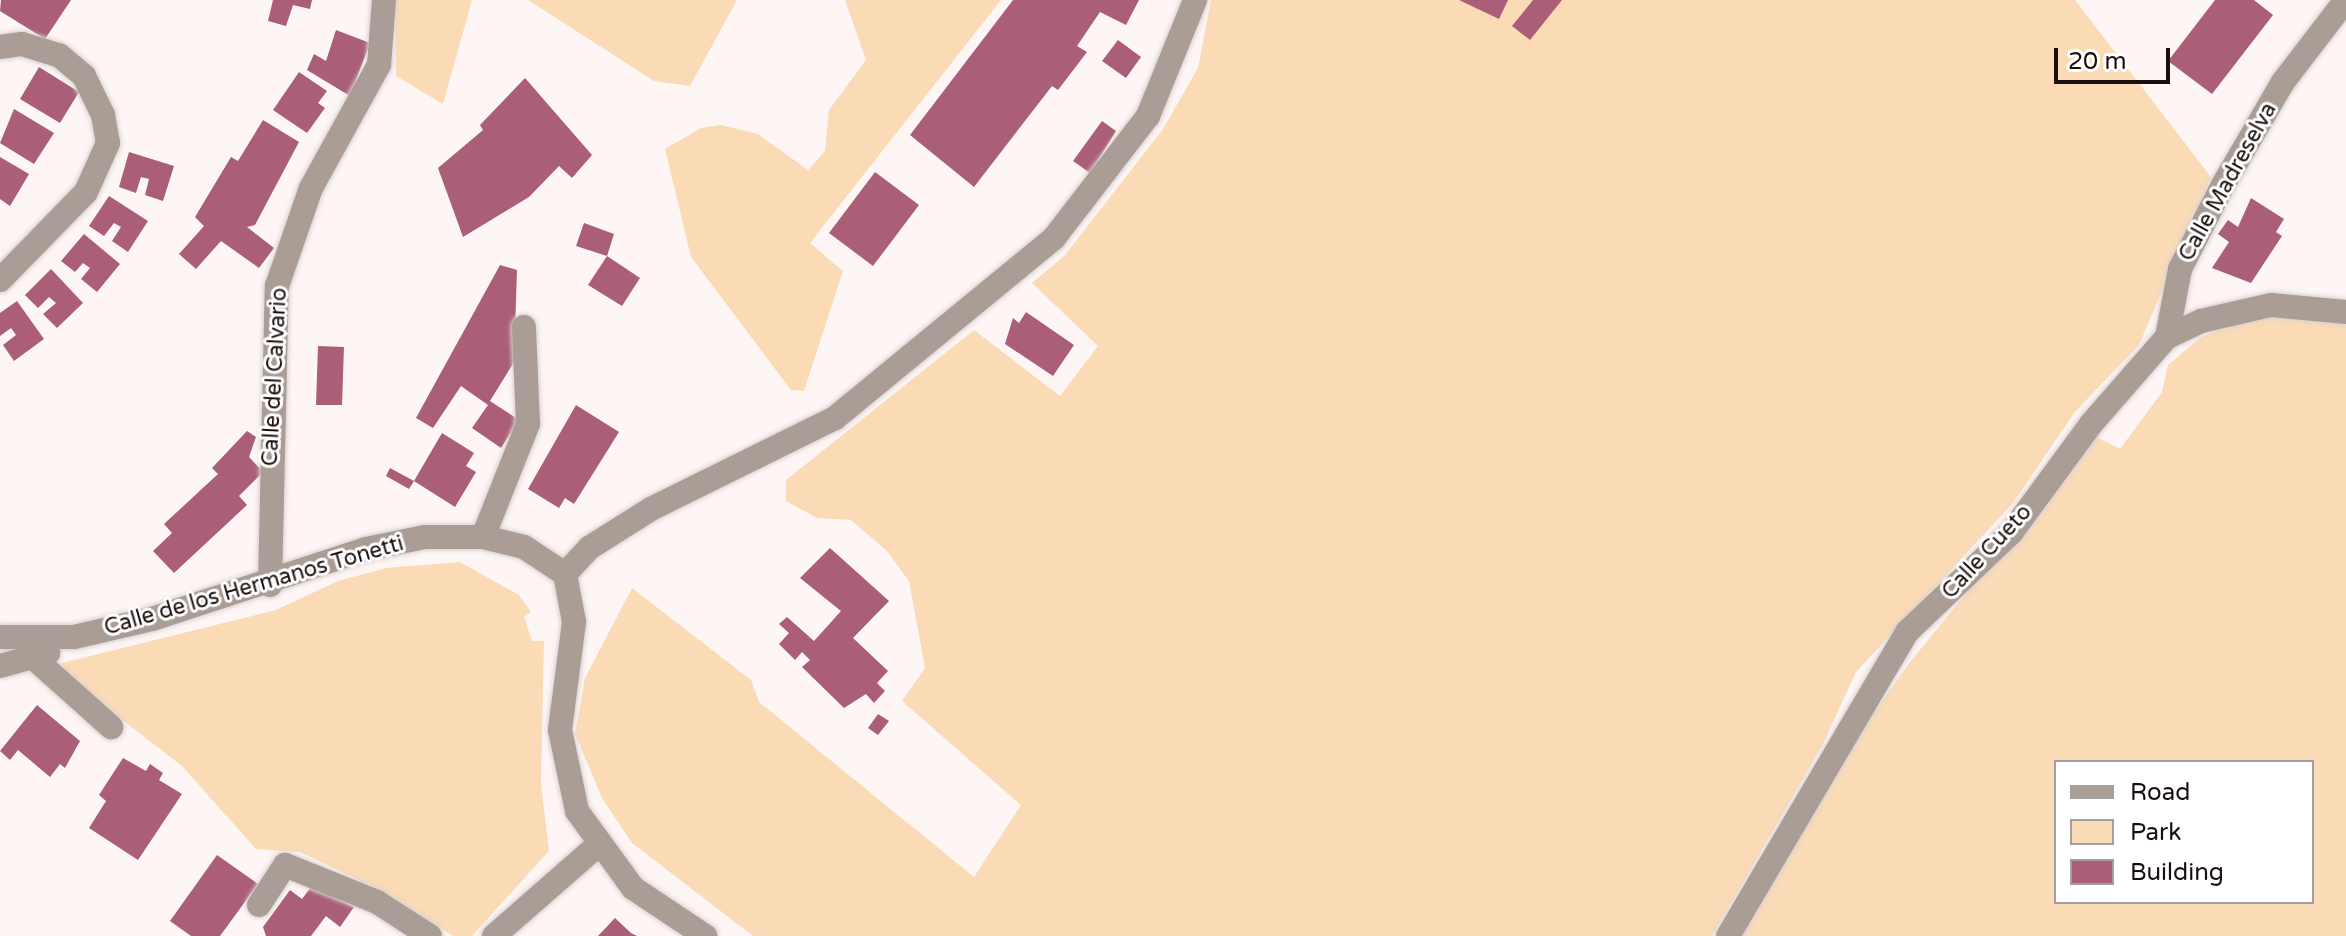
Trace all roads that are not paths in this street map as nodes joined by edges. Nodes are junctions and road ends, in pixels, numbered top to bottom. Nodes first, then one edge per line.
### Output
1 (384, 0) edge
2 (1195, 0) edge
3 (2346, 0) edge
4 (0, 47) edge
5 (0, 280) edge
6 (2346, 312) edge
7 (524, 327) dead end
8 (2167, 337) junction
9 (483, 537) junction
10 (565, 574) junction
11 (270, 585) junction
12 (0, 637) edge
13 (74, 637) junction
14 (36, 660) junction
15 (0, 666) edge
16 (111, 727) dead end
17 (598, 845) junction
18 (259, 905) dead end
19 (430, 936) edge
20 (494, 936) edge
21 (705, 936) edge
22 (1728, 936) edge

1 - 11 street, Calle del Calvario
2 - 10 street
3 - 8 street, Calle Madreselva
4 - 5 street
6 - 8 street, Calle Cueto
7 - 9 street
8 - 22 street, Calle Cueto
9 - 10 street, Calle de los Hermanos Tonetti
9 - 11 street, Calle de los Hermanos Tonetti
10 - 17 street
11 - 13 street, Calle de los Hermanos Tonetti
12 - 13 street, Calle de los Hermanos Tonetti
13 - 14 street, Calle de los Hermanos Tonetti
14 - 15 street, Calle de los Hermanos Tonetti
14 - 16 street
17 - 20 street
17 - 21 street
18 - 19 street

